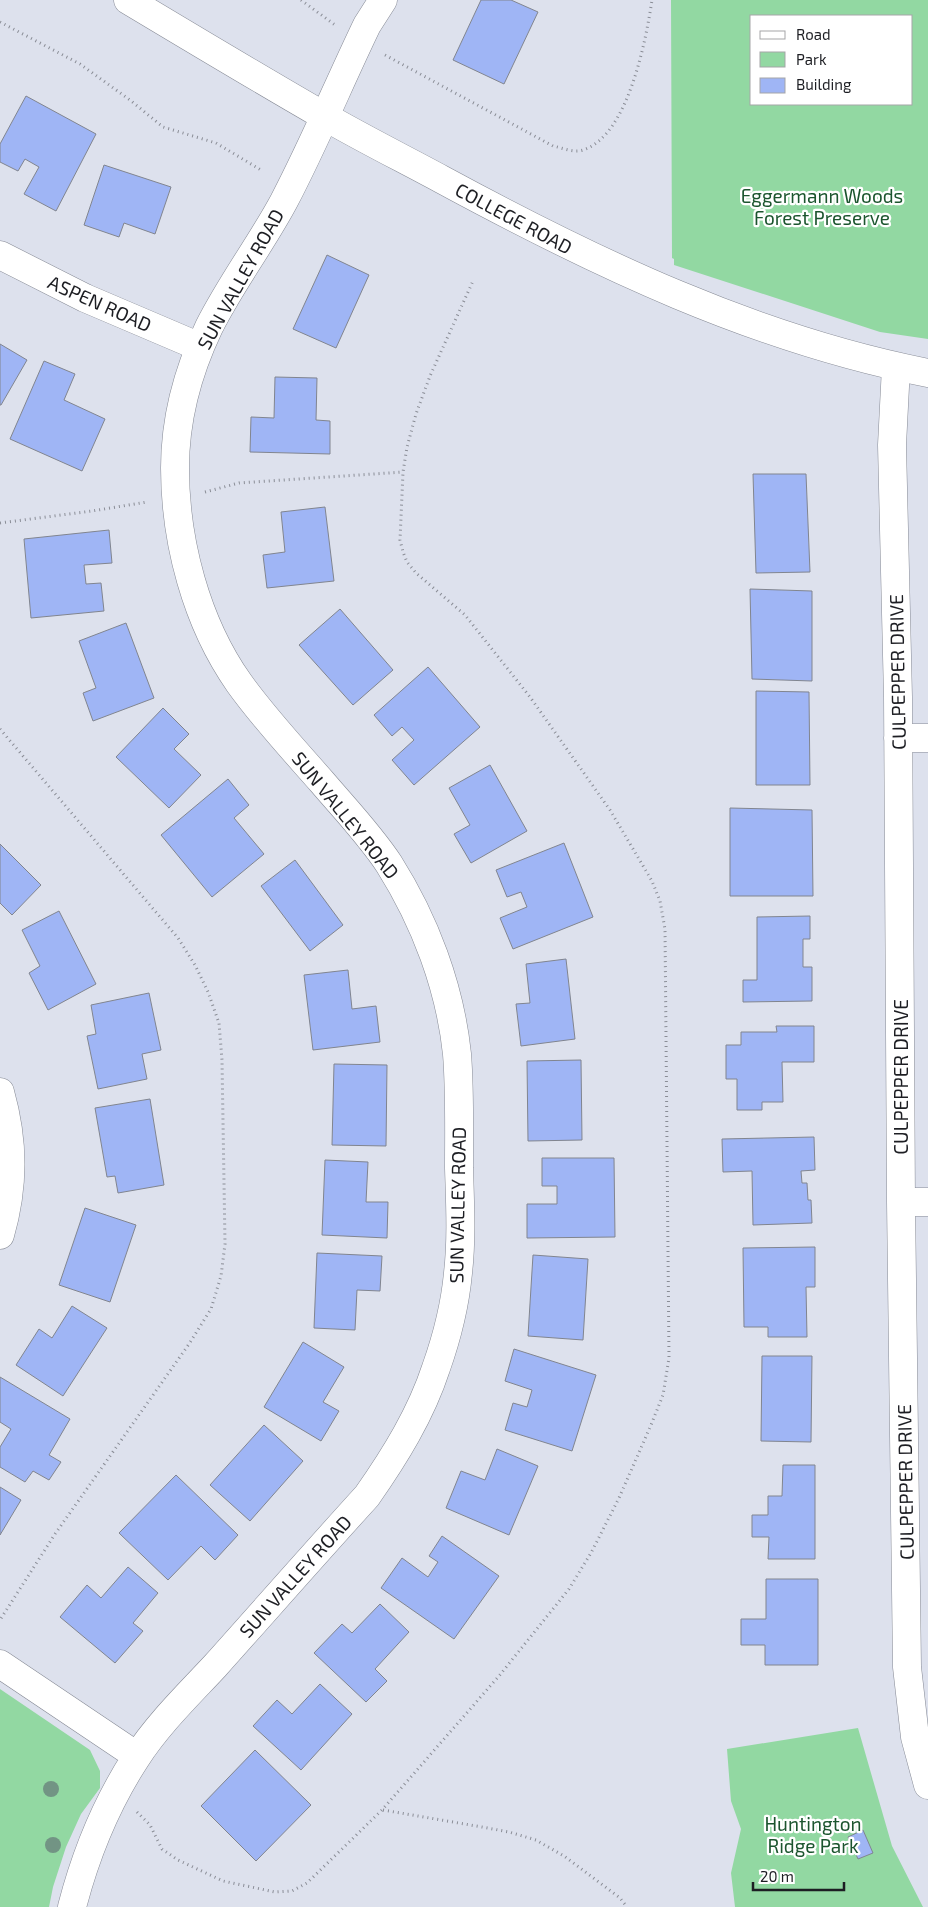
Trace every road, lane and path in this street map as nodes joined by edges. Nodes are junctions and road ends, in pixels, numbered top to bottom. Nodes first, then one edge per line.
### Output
1 (128, 0) edge
2 (301, 0) edge
3 (383, 0) edge
4 (652, 0) edge
5 (0, 22) edge
6 (359, 42) junction
7 (324, 116) junction
8 (261, 170) dead end
9 (0, 255) edge
10 (473, 281) dead end
11 (200, 347) junction
12 (896, 367) junction
13 (928, 373) edge
14 (0, 729) edge
15 (898, 738) junction
16 (928, 738) edge
17 (0, 1092) edge
18 (901, 1202) junction
19 (928, 1202) edge
20 (0, 1235) edge
21 (0, 1620) edge
22 (0, 1664) edge
23 (918, 1667) edge
24 (137, 1756) junction
25 (928, 1785) edge
26 (135, 1810) dead end
27 (382, 1810) junction
28 (72, 1907) edge
29 (627, 1907) edge

1 - 7 street, COLLEGE ROAD
2 - 6 path
3 - 6 street, SUN VALLEY ROAD
4 - 6 path
5 - 8 path
6 - 7 street, SUN VALLEY ROAD
7 - 11 street, SUN VALLEY ROAD
7 - 12 street, COLLEGE ROAD
9 - 11 street, ASPEN ROAD
10 - 27 path
11 - 24 street, SUN VALLEY ROAD
12 - 13 street, COLLEGE ROAD
12 - 15 street, CULPEPPER DRIVE
14 - 21 path
15 - 16 street
15 - 18 street, CULPEPPER DRIVE
17 - 20 street
18 - 19 street
18 - 23 street, CULPEPPER DRIVE
22 - 24 street
23 - 25 street, CULPEPPER DRIVE
24 - 28 street, SUN VALLEY ROAD
26 - 27 path
27 - 29 path

